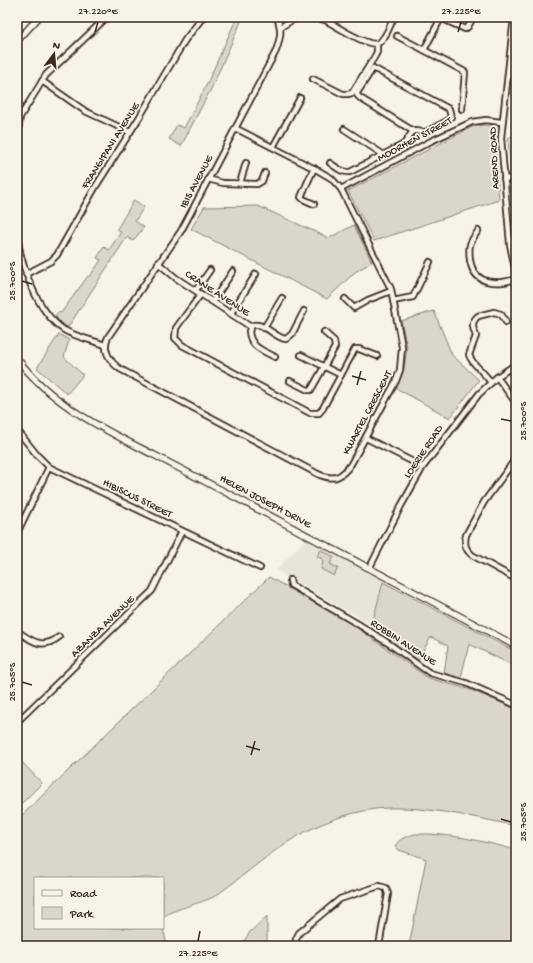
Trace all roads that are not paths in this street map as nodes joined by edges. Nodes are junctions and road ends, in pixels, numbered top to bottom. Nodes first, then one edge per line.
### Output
1 (39, 17) edge
2 (106, 17) edge
3 (203, 17) edge
4 (277, 17) edge
5 (301, 17) edge
6 (314, 17) edge
7 (394, 17) edge
8 (441, 17) edge
9 (473, 17) edge
10 (514, 17) edge
11 (281, 27) junction
12 (397, 36) dead end
13 (17, 41) edge
14 (377, 44) junction
15 (424, 50) junction
16 (313, 79) dead end
17 (42, 81) junction
18 (300, 98) dead end
19 (462, 109) dead end
20 (501, 122) junction
21 (235, 128) junction
22 (344, 129) dead end
23 (413, 131) junction
24 (130, 132) junction
25 (426, 132) junction
26 (17, 139) edge
27 (431, 141) junction
28 (273, 147) junction
29 (384, 155) junction
30 (330, 163) dead end
31 (246, 164) dead end
32 (314, 168) junction
33 (265, 174) dead end
34 (516, 178) edge
35 (208, 179) junction
36 (504, 179) junction
37 (240, 183) junction
38 (341, 190) junction
39 (314, 204) dead end
40 (17, 230) edge
41 (478, 231) dead end
42 (430, 262) dead end
43 (158, 263) junction
44 (210, 270) dead end
45 (233, 271) dead end
46 (26, 274) junction
47 (256, 274) dead end
48 (516, 274) edge
49 (516, 279) edge
50 (196, 290) junction
51 (391, 291) junction
52 (201, 294) junction
53 (282, 298) dead end
54 (346, 299) dead end
55 (393, 301) junction
56 (213, 302) junction
57 (304, 311) dead end
58 (231, 313) junction
59 (506, 322) dead end
60 (251, 327) junction
61 (264, 328) junction
62 (324, 332) dead end
63 (105, 345) junction
64 (301, 355) dead end
65 (377, 356) dead end
66 (275, 357) dead end
67 (17, 358) edge
68 (516, 364) edge
69 (324, 366) junction
70 (341, 375) junction
71 (497, 377) junction
72 (290, 381) dead end
73 (490, 383) junction
74 (516, 403) edge
75 (17, 430) edge
76 (366, 438) junction
77 (516, 458) edge
78 (49, 467) junction
79 (423, 467) junction
80 (182, 531) junction
81 (17, 532) edge
82 (370, 567) junction
83 (260, 568) dead end
84 (516, 579) edge
85 (290, 580) dead end
86 (17, 631) edge
87 (59, 637) dead end
88 (516, 646) edge
89 (516, 704) edge
90 (17, 722) edge
91 (296, 946) edge
92 (379, 946) edge

1 - 13 street
2 - 17 street
3 - 24 street, FRANGIPANI AVENUE
4 - 11 street
5 - 11 street
6 - 14 street
7 - 14 street
8 - 9 street
8 - 15 street
10 - 20 street, AREND ROAD
11 - 21 street, IBIS AVENUE
12 - 15 street
14 - 16 street
15 - 19 street
17 - 24 street
17 - 26 street
18 - 28 street
20 - 27 street, MOORHEN STREET
20 - 36 street, AREND ROAD
21 - 28 street, KWARTEL CRESCENT
21 - 35 street, IBIS AVENUE
22 - 29 street
23 - 25 street
23 - 25 street
23 - 29 street
24 - 46 street, FRANGIPANI AVENUE
25 - 27 street
27 - 38 street, MOORHEN STREET
28 - 32 street, KWARTEL CRESCENT
29 - 30 street
31 - 37 street
32 - 38 street, KWARTEL CRESCENT
32 - 39 street
33 - 37 street
34 - 36 street
35 - 37 street
35 - 43 street, IBIS AVENUE
36 - 48 street, AREND ROAD
38 - 51 street, KWARTEL CRESCENT
40 - 46 street
41 - 49 street
42 - 55 street
43 - 50 street, CRANE AVENUE
43 - 63 street, IBIS AVENUE
44 - 50 street
45 - 56 street
46 - 63 street
47 - 58 street
50 - 52 street, CRANE AVENUE
51 - 54 street
51 - 55 street, KWARTEL CRESCENT
52 - 56 street, CRANE AVENUE
52 - 70 street
53 - 61 street
55 - 76 street, KWARTEL CRESCENT
56 - 58 street, CRANE AVENUE
57 - 61 street
58 - 60 street, CRANE AVENUE
59 - 73 street
60 - 61 street
60 - 66 street, CRANE AVENUE
62 - 69 street
63 - 76 street, KWARTEL CRESCENT
64 - 69 street
65 - 70 street
67 - 82 street, HELEN JOSEPH DRIVE
68 - 71 street, LOERIE ROAD
69 - 70 street
69 - 72 street
71 - 73 street, LOERIE ROAD
71 - 74 street
73 - 79 street, LOERIE ROAD
75 - 78 street, HIBISCUS STREET
76 - 79 street
77 - 84 street
78 - 80 street, HIBISCUS STREET
78 - 81 street
79 - 82 street, LOERIE ROAD
80 - 83 street, HIBISCUS STREET
80 - 90 street, AZANZA AVENUE
82 - 88 street, HELEN JOSEPH DRIVE
85 - 89 street, ROBBIN AVENUE
86 - 87 street
91 - 92 street

